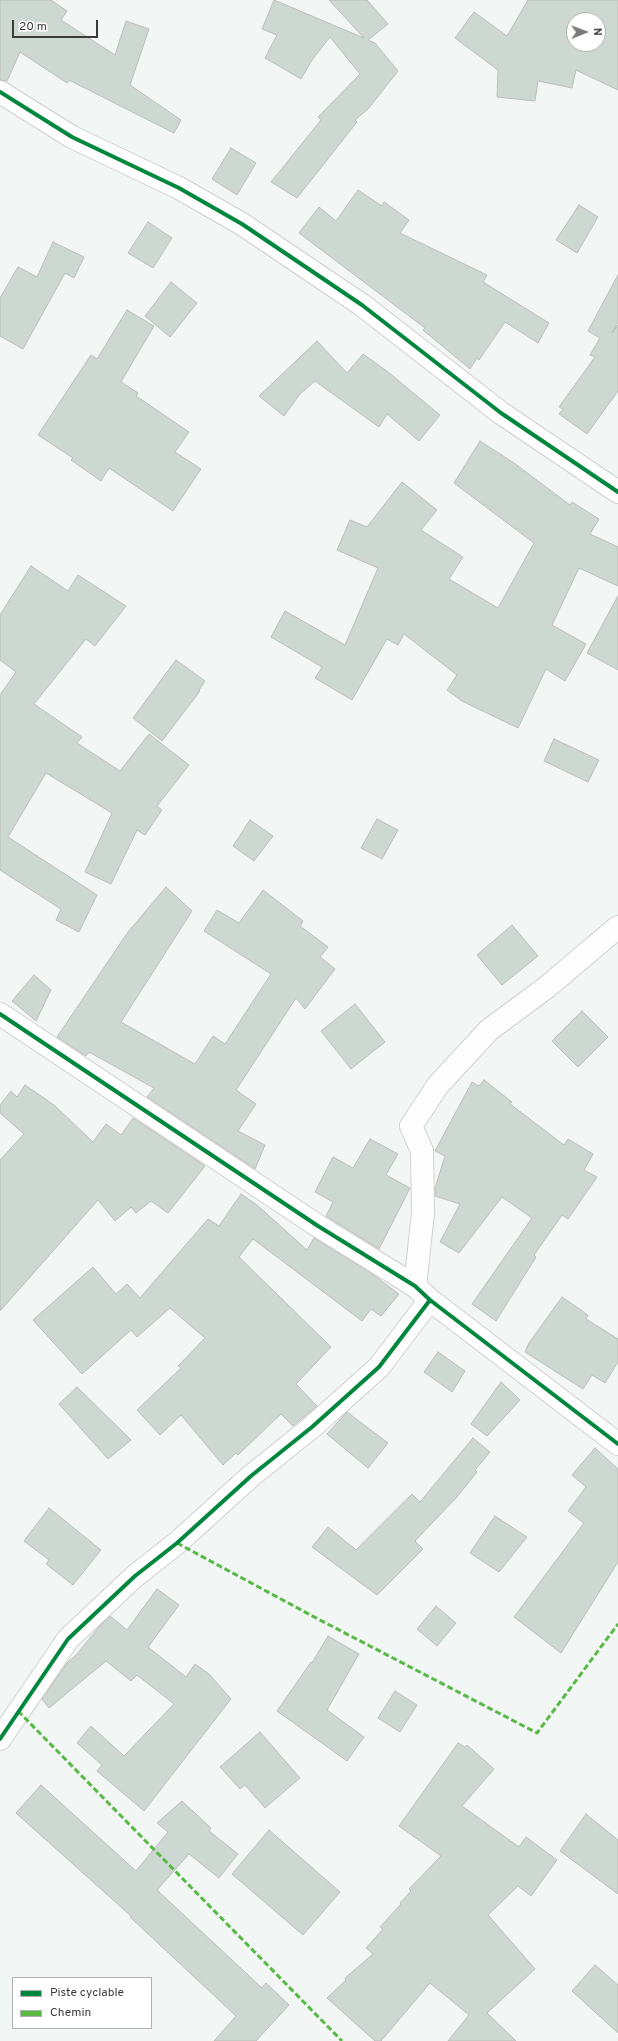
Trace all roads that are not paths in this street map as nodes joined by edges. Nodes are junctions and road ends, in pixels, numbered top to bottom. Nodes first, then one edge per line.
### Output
1 (0, 92) edge
2 (618, 492) edge
3 (618, 927) edge
4 (0, 1014) edge
5 (423, 1293) junction
6 (618, 1444) edge
7 (0, 1739) edge

1 - 2 street
3 - 5 street
4 - 5 street
5 - 6 street
5 - 7 street

